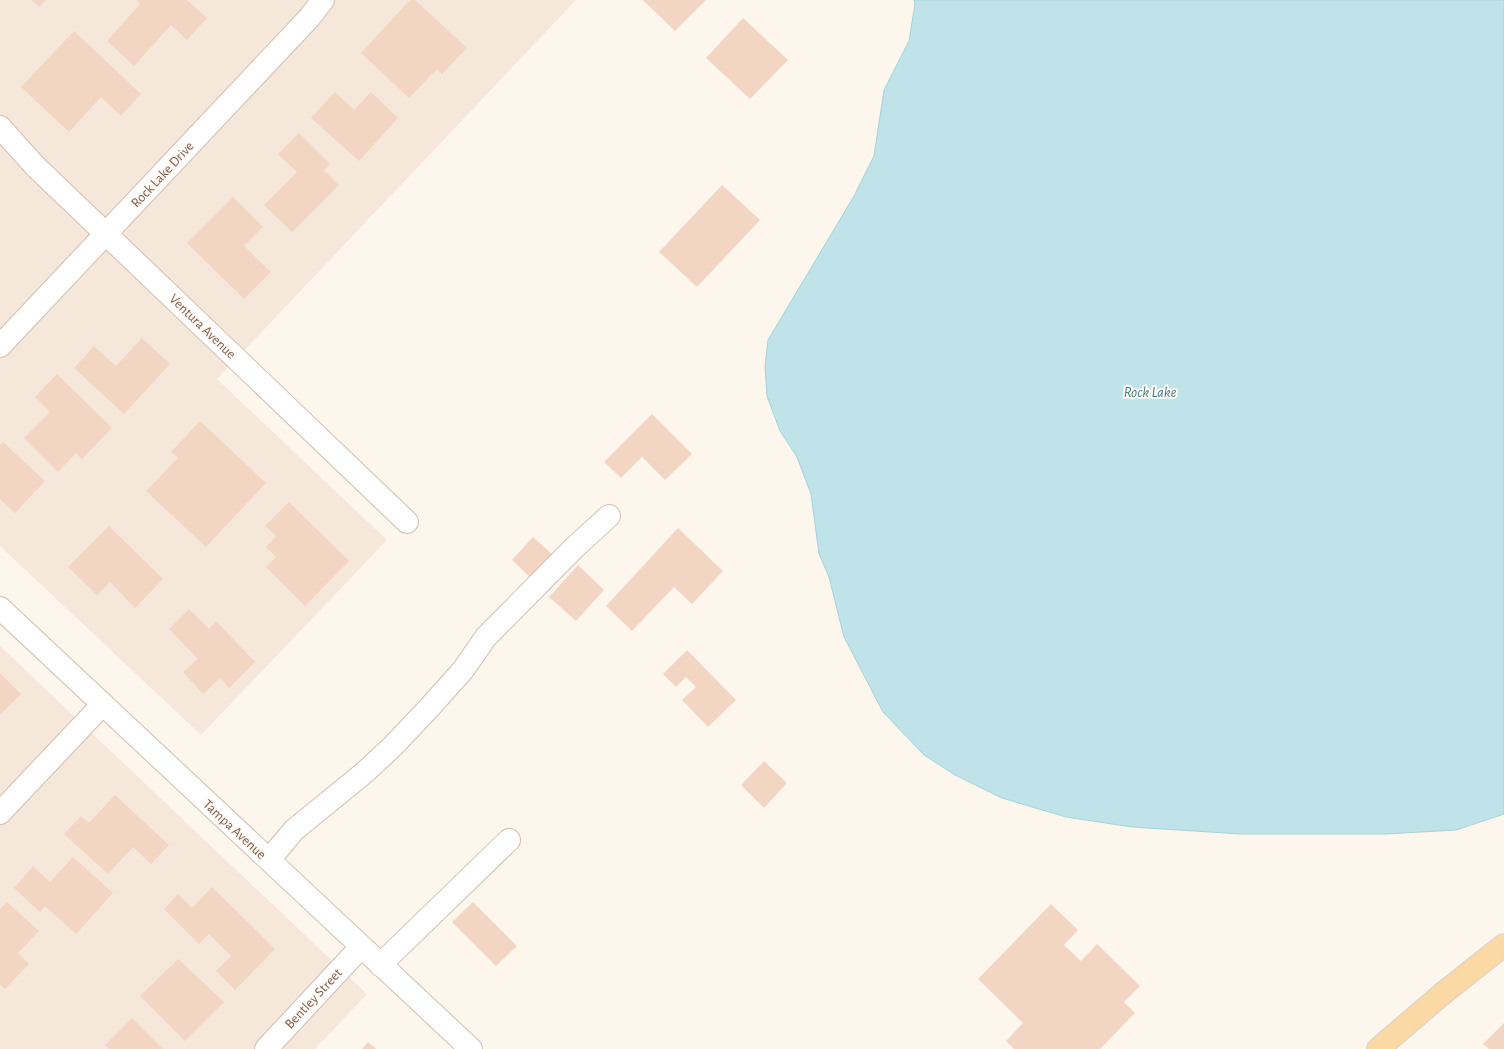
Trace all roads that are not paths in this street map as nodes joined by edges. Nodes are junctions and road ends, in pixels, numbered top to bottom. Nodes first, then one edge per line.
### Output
1 (323, 0) edge
2 (0, 127) edge
3 (106, 233) junction
4 (0, 346) edge
5 (609, 516) dead end
6 (407, 522) dead end
7 (0, 608) edge
8 (103, 704) junction
9 (0, 813) edge
10 (509, 840) dead end
11 (269, 860) junction
12 (1504, 945) edge
13 (361, 947) junction
14 (380, 964) junction
15 (266, 1049) edge
16 (471, 1049) edge
17 (1378, 1049) edge

1 - 3 street, Rock Lake Drive
2 - 3 street, Ventura Avenue
3 - 4 street, Rock Lake Drive
3 - 6 street, Ventura Avenue
5 - 11 street
7 - 8 street, Tampa Avenue
8 - 9 street
8 - 11 street, Tampa Avenue
10 - 14 street
11 - 13 street, Tampa Avenue
12 - 17 main road
13 - 14 street, Tampa Avenue
13 - 15 street, Bentley Street
14 - 16 street, Tampa Avenue

